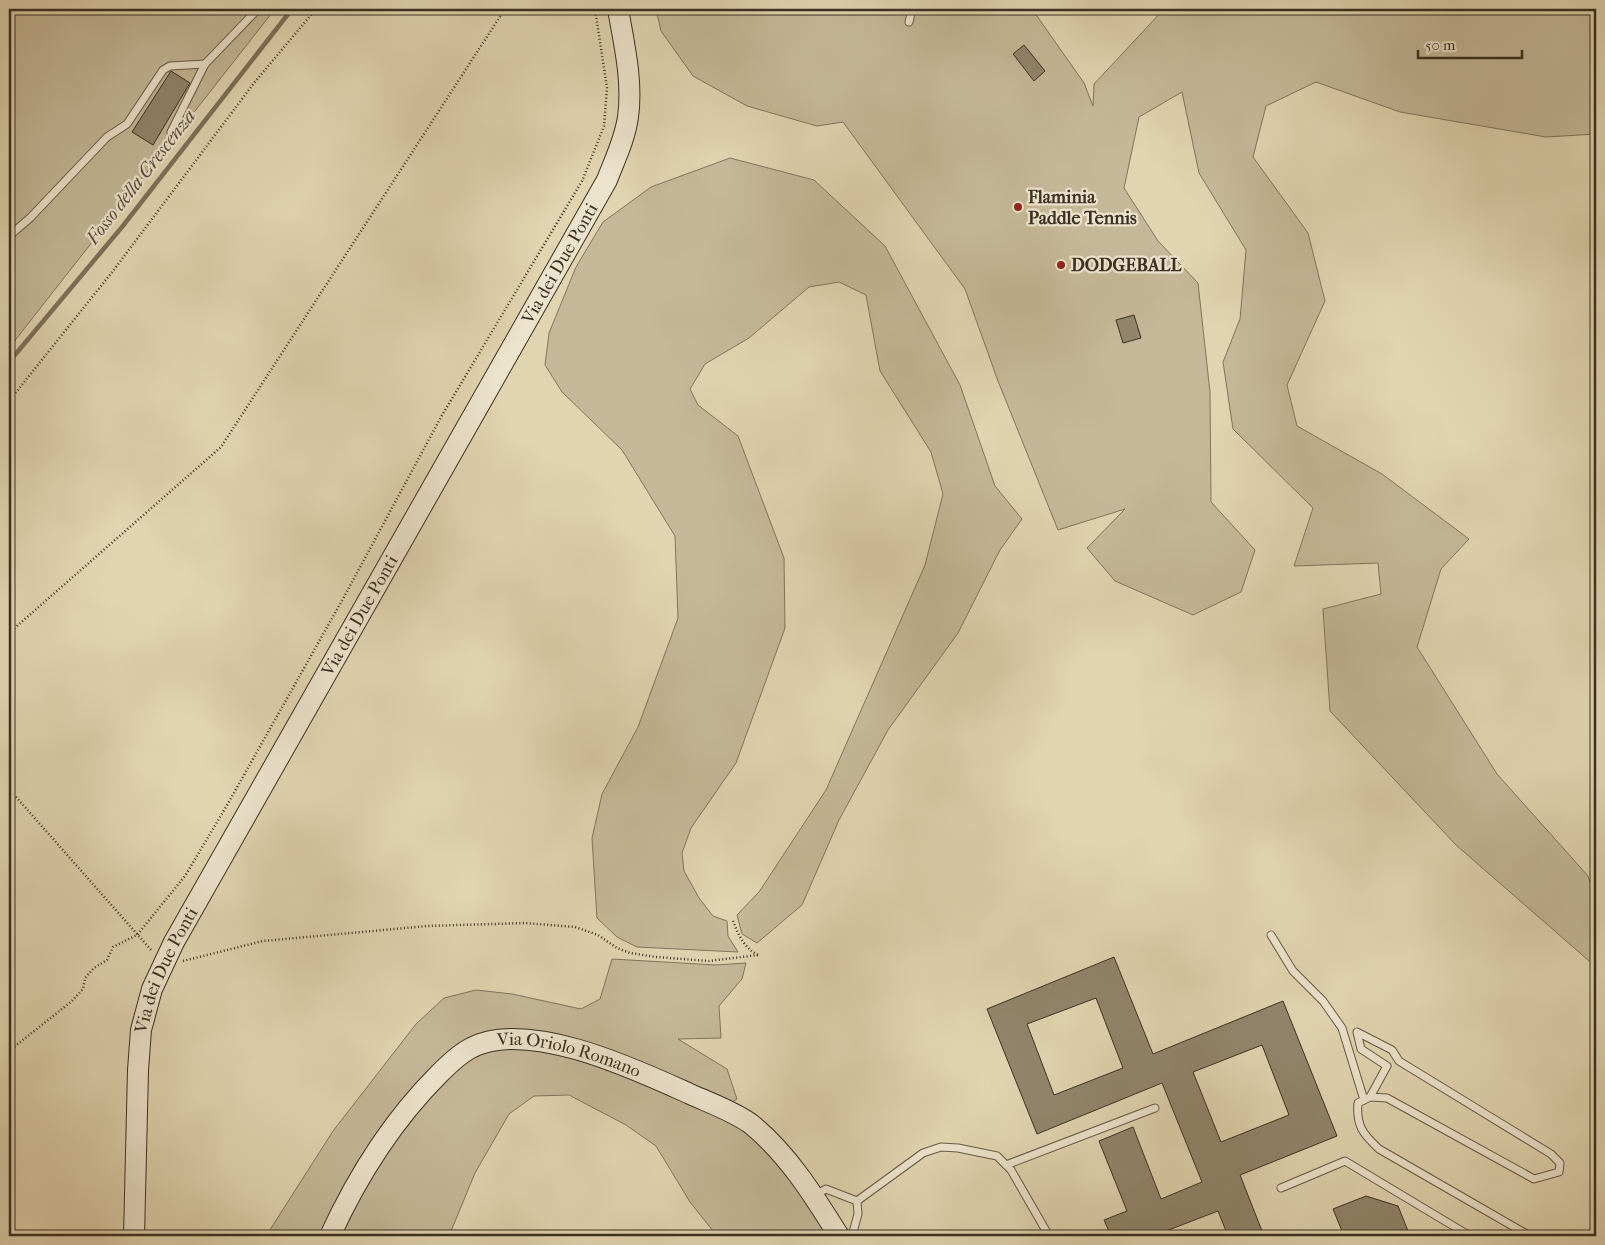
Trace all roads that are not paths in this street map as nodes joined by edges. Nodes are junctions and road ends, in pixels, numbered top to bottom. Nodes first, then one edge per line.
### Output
1 (258, 9) edge
2 (618, 9) edge
3 (912, 9) edge
4 (910, 22) dead end
5 (205, 64) junction
6 (171, 132) dead end
7 (9, 236) edge
8 (1271, 936) dead end
9 (1399, 1061) junction
10 (1387, 1066) junction
11 (1367, 1098) junction
12 (1155, 1108) dead end
13 (1006, 1165) junction
14 (1281, 1188) dead end
15 (813, 1196) junction
16 (857, 1201) junction
17 (134, 1236) edge
18 (330, 1236) edge
19 (839, 1236) edge
20 (852, 1236) edge
21 (1049, 1236) edge
22 (1470, 1236) edge
23 (1530, 1236) edge

1 - 5 lane
2 - 17 street, Via dei Due Ponti
3 - 4 lane
5 - 6 lane
5 - 7 lane
8 - 11 lane
9 - 10 lane
9 - 10 lane
9 - 11 lane
10 - 11 lane
11 - 23 lane
12 - 13 lane
13 - 16 lane
13 - 21 lane
14 - 22 lane
15 - 16 lane
15 - 18 street, Via Oriolo Romano
15 - 19 street, Via Oriolo Romano
16 - 20 lane

